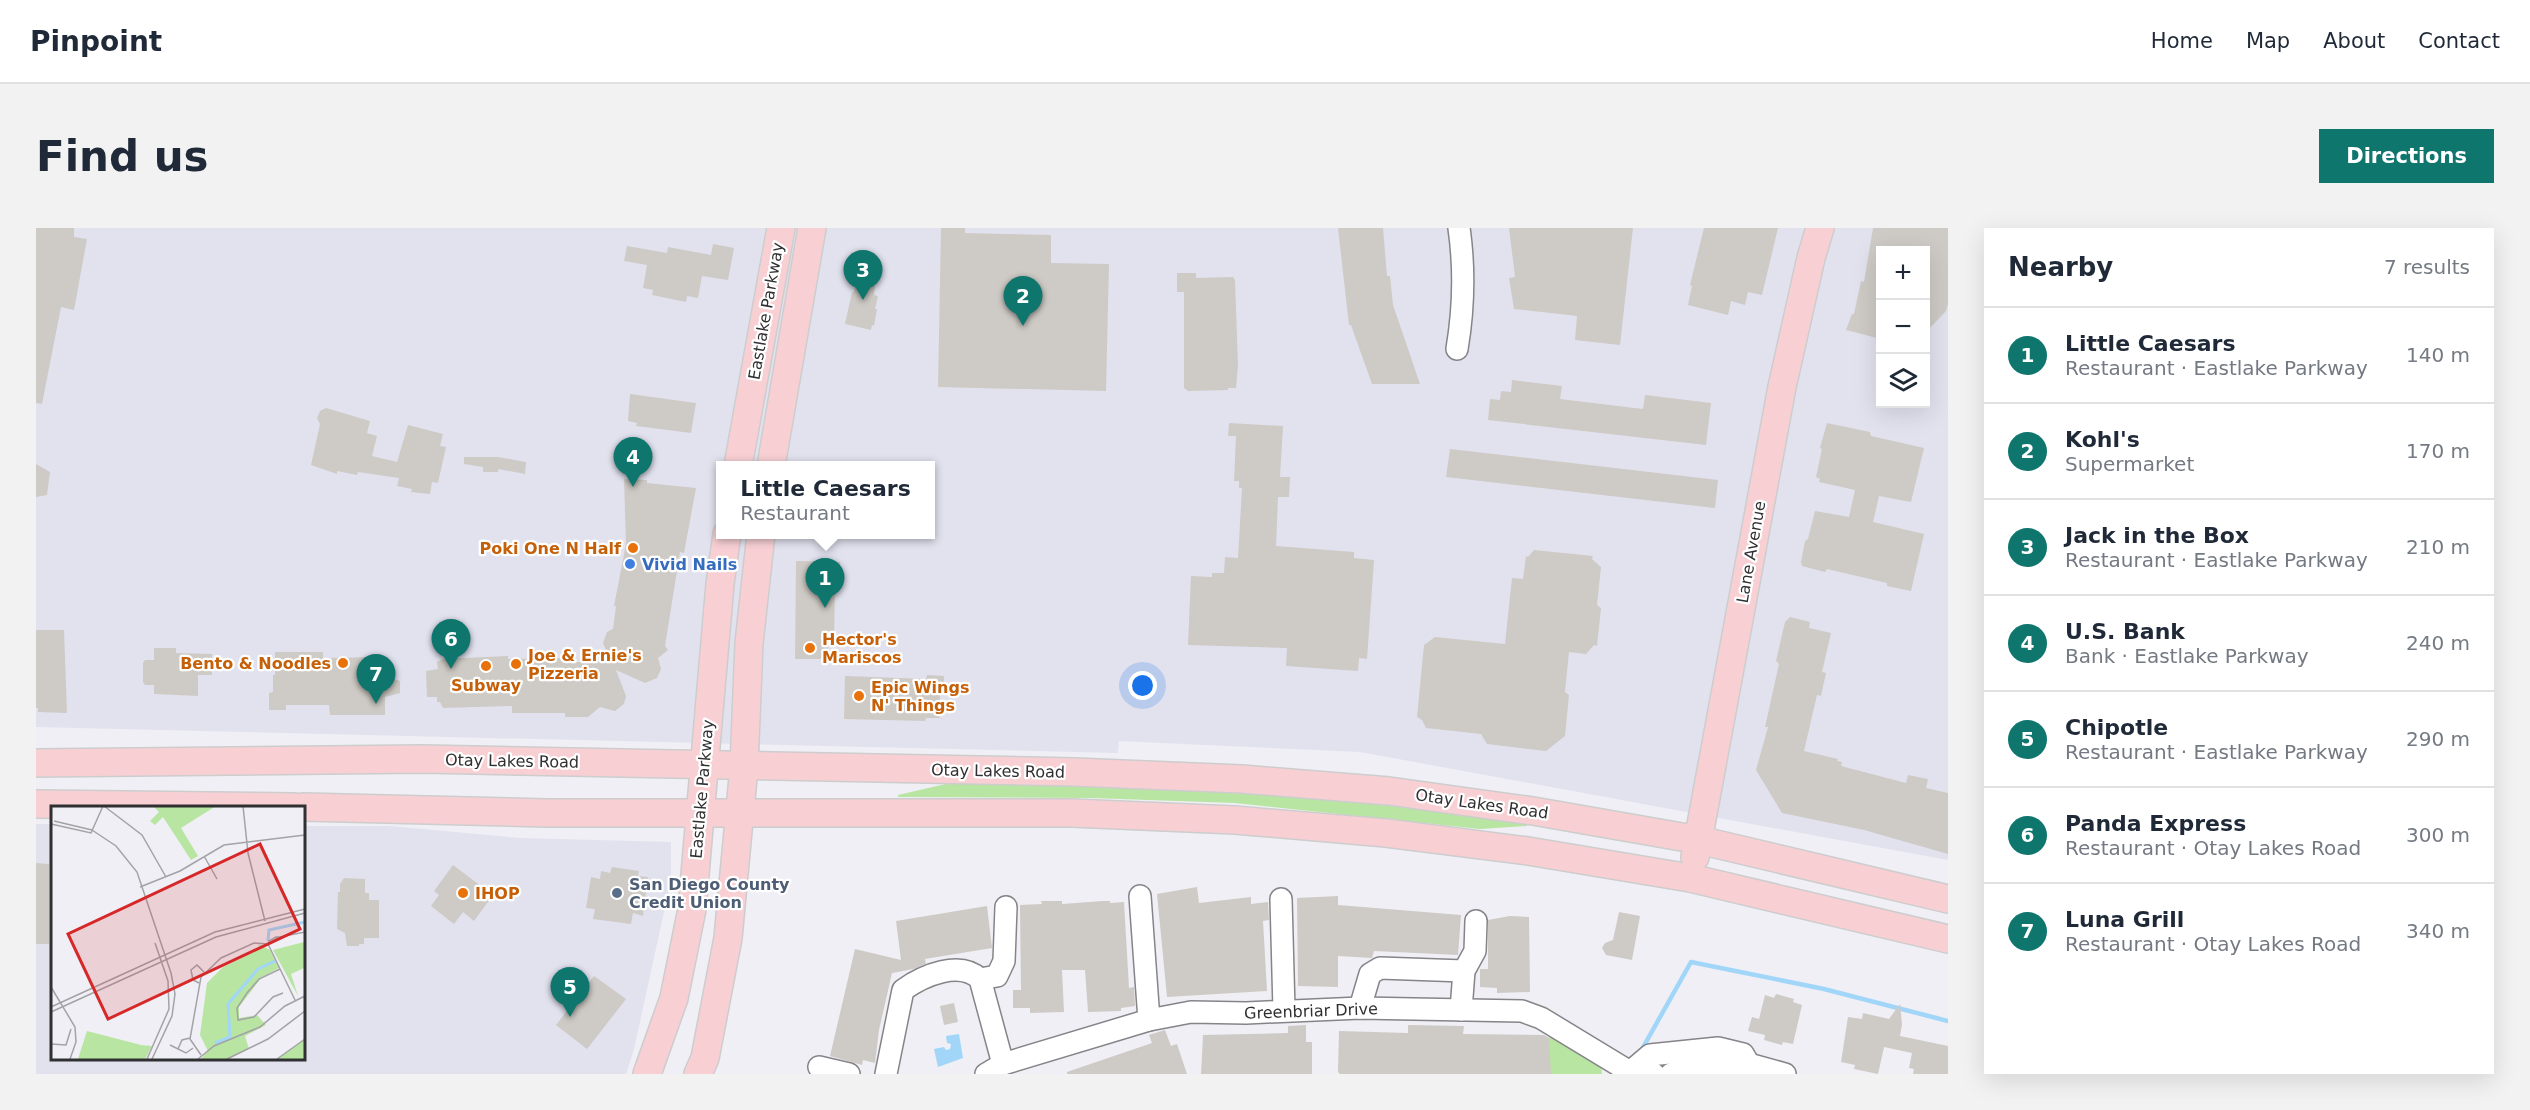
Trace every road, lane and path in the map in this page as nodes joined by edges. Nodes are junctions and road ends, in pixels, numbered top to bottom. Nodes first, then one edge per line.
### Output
1 (781, 228) edge
2 (812, 228) edge
3 (1459, 228) edge
4 (1820, 228) edge
5 (1457, 349) dead end
6 (739, 461) edge
7 (772, 461) edge
8 (726, 539) edge
9 (760, 539) edge
10 (36, 763) edge
11 (704, 764) junction
12 (744, 767) junction
13 (36, 804) edge
14 (208, 806) edge
15 (304, 807) edge
16 (741, 812) junction
17 (700, 814) junction
18 (1699, 840) junction
19 (1690, 878) junction
20 (1140, 897) dead end
21 (1948, 898) edge
22 (1281, 899) dead end
23 (1006, 907) dead end
24 (1476, 921) dead end
25 (1948, 939) edge
26 (1464, 971) junction
27 (980, 979) junction
28 (1360, 1008) junction
29 (1284, 1010) junction
30 (1461, 1010) junction
31 (1149, 1020) junction
32 (819, 1066) dead end
33 (994, 1069) edge
34 (1758, 1069) edge
35 (1630, 1073) edge
36 (647, 1074) edge
37 (698, 1074) edge
38 (849, 1074) edge
39 (886, 1074) edge
40 (1654, 1074) edge
41 (1671, 1074) edge
42 (1785, 1074) edge

1 - 6 main road, Eastlake Parkway
2 - 7 main road, Eastlake Parkway
3 - 5 street
4 - 18 main road, Lane Avenue
8 - 11 main road, Eastlake Parkway
9 - 12 main road
10 - 11 main road, Otay Lakes Road
11 - 12 main road, Otay Lakes Road
11 - 17 main road, Eastlake Parkway
12 - 16 main road
12 - 18 main road, Otay Lakes Road
13 - 14 main road
15 - 17 main road
16 - 17 main road
16 - 19 main road
16 - 37 main road
17 - 36 main road, Eastlake Parkway
18 - 19 main road, Lane Avenue
18 - 21 main road, Otay Lakes Road
19 - 25 main road
20 - 31 street
22 - 29 street
23 - 27 street
24 - 26 street
26 - 28 street
26 - 30 street
27 - 33 street
27 - 39 street
28 - 29 street, Greenbriar Drive
28 - 30 street, Greenbriar Drive
29 - 31 street, Greenbriar Drive
30 - 35 street, Greenbriar Drive
31 - 33 street, Greenbriar Drive
32 - 38 street
34 - 35 street
34 - 41 street
34 - 42 street
35 - 40 street

